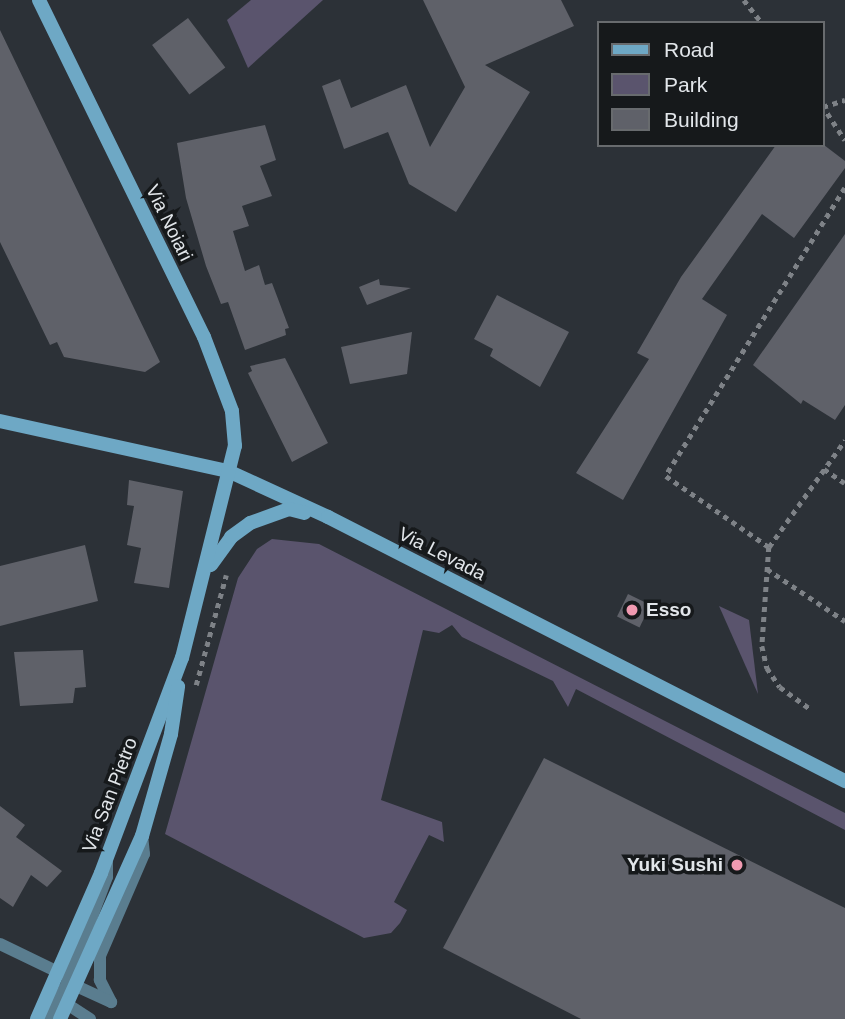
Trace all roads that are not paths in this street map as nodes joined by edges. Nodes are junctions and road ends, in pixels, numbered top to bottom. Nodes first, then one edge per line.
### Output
1 (39, 0) edge
2 (0, 421) edge
3 (228, 471) junction
4 (328, 517) junction
5 (203, 578) junction
6 (182, 658) junction
7 (845, 781) edge
8 (142, 836) junction
9 (107, 858) junction
10 (0, 944) edge
11 (60, 973) junction
12 (70, 987) junction
13 (67, 1004) junction
14 (37, 1019) edge
15 (47, 1019) edge
16 (60, 1019) edge
17 (90, 1019) edge

1 - 3 street, Via Noiari
2 - 3 street, Via Levada
3 - 4 street, Via Levada
3 - 5 street, Via San Pietro
4 - 5 street, Via San Pietro
4 - 7 street, Via Levada
5 - 6 street, Via San Pietro
6 - 8 street
6 - 9 street, Via San Pietro
8 - 12 street
8 - 12 lane
9 - 11 street, Via San Pietro
9 - 12 lane
10 - 11 lane
11 - 14 street, Via San Pietro
12 - 13 street
12 - 15 lane
13 - 16 street
13 - 17 lane

